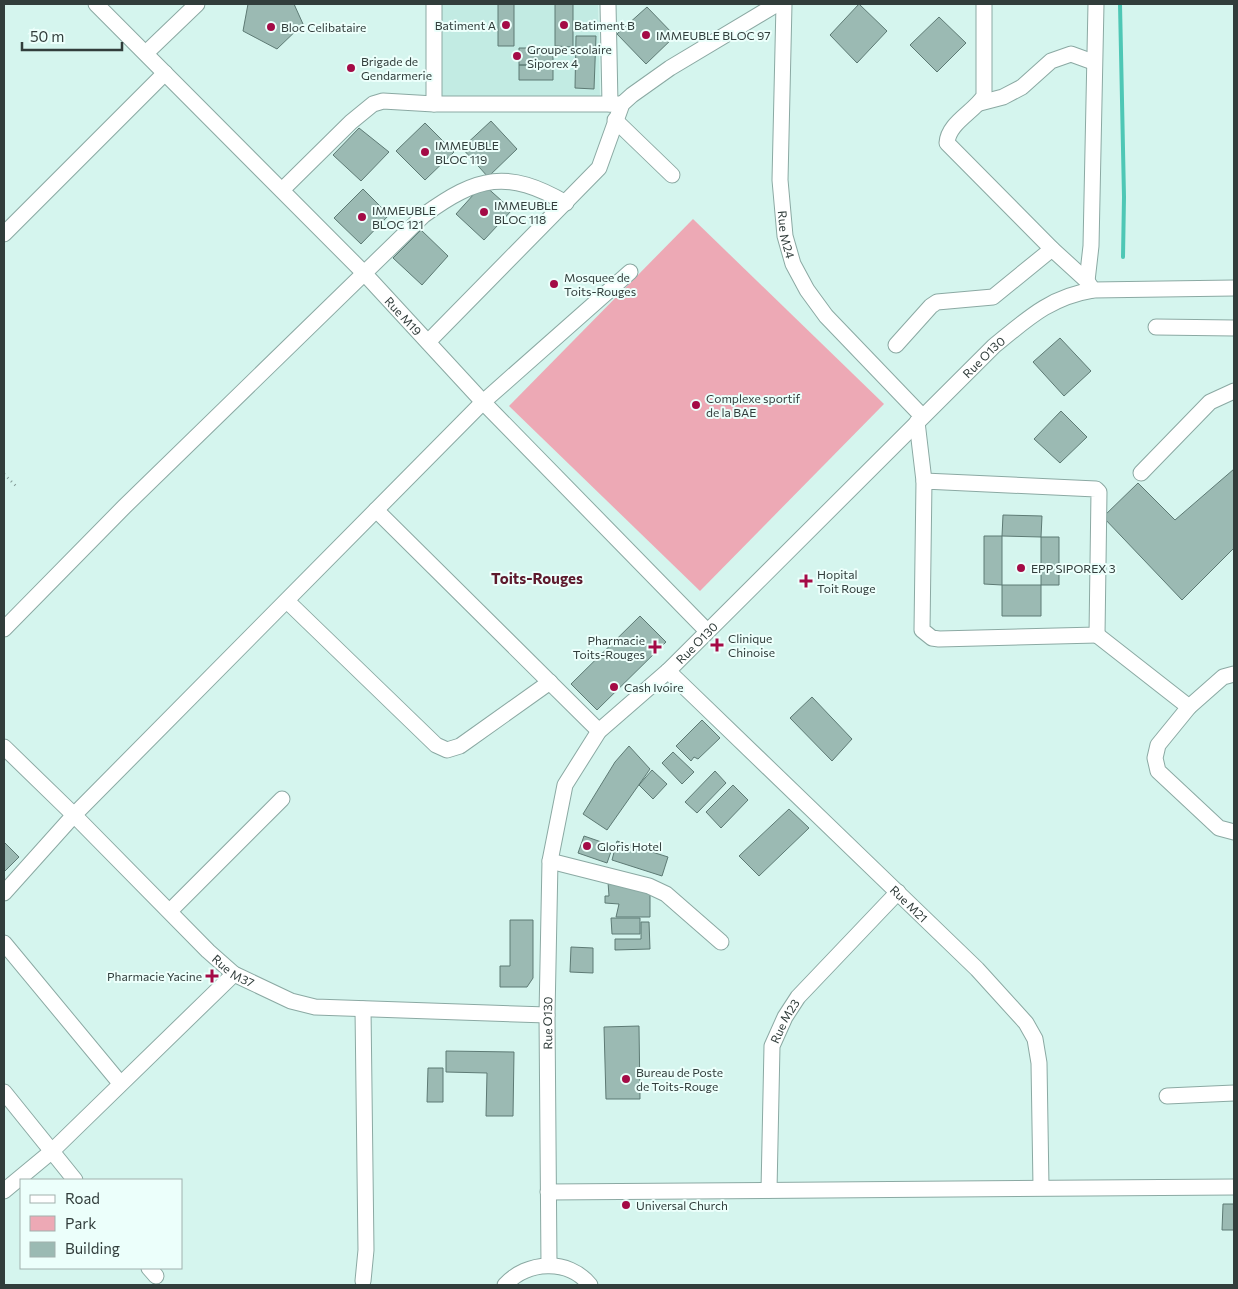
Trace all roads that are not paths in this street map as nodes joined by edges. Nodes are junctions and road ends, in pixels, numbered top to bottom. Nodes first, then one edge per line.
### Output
1 (96, 4) edge
2 (196, 4) edge
3 (434, 4) edge
4 (608, 4) edge
5 (777, 4) edge
6 (784, 4) edge
7 (984, 4) edge
8 (1096, 4) edge
9 (146, 53) junction
10 (1093, 62) junction
11 (165, 73) junction
12 (980, 103) junction
13 (434, 104) junction
14 (616, 104) junction
15 (615, 120) junction
16 (672, 175) dead end
17 (282, 190) junction
18 (566, 203) junction
19 (4, 234) edge
20 (1052, 249) junction
21 (630, 272) dead end
22 (364, 273) junction
23 (1090, 285) junction
24 (1234, 288) edge
25 (1156, 327) dead end
26 (1234, 328) edge
27 (428, 342) junction
28 (896, 345) dead end
29 (1234, 391) edge
30 (483, 402) junction
31 (920, 419) junction
32 (1141, 473) dead end
33 (924, 481) junction
34 (376, 510) junction
35 (287, 601) junction
36 (4, 629) edge
37 (706, 631) junction
38 (1097, 635) junction
39 (668, 671) junction
40 (1234, 674) edge
41 (550, 682) junction
42 (1189, 707) junction
43 (599, 731) junction
44 (4, 747) edge
45 (282, 799) dead end
46 (74, 815) junction
47 (1234, 832) edge
48 (550, 860) junction
49 (898, 892) junction
50 (4, 893) edge
51 (170, 911) junction
52 (720, 942) dead end
53 (4, 943) edge
54 (234, 974) junction
55 (362, 1009) junction
56 (547, 1015) junction
57 (120, 1083) junction
58 (4, 1092) edge
59 (1234, 1093) edge
60 (1167, 1096) dead end
61 (51, 1152) junction
62 (74, 1179) edge
63 (1041, 1187) junction
64 (1234, 1187) edge
65 (769, 1190) junction
66 (4, 1191) edge
67 (548, 1192) junction
68 (549, 1264) junction
69 (363, 1281) dead end
70 (505, 1285) edge
71 (590, 1285) edge

1 - 9 street, Rue M19
2 - 9 street
3 - 13 street
4 - 14 street
5 - 14 street
6 - 31 street, Rue M24
7 - 12 street
8 - 10 street
9 - 11 street, Rue M19
10 - 12 street
10 - 23 street
11 - 17 street, Rue M19
11 - 19 street
12 - 20 street
13 - 14 street
13 - 17 street
14 - 15 street
15 - 16 street
15 - 18 street
17 - 22 street, Rue M19
18 - 22 street
18 - 27 street
20 - 23 street
20 - 28 street
21 - 30 street
22 - 27 street, Rue M19
22 - 36 street
23 - 24 street, Rue O130
23 - 31 street, Rue O130
25 - 26 street
27 - 30 street, Rue M19
29 - 32 street
30 - 34 street
30 - 37 street, Rue M19
31 - 33 street
31 - 37 street, Rue O130
33 - 38 street
33 - 38 street
34 - 35 street
34 - 41 street
35 - 41 street
35 - 46 street
37 - 39 street, Rue O130
38 - 42 street
39 - 43 street, Rue O130
39 - 49 street, Rue M21
40 - 42 street
41 - 43 street
42 - 47 street
43 - 48 street, Rue O130
44 - 46 street, Rue M37
45 - 51 street
46 - 50 street
46 - 51 street, Rue M37
48 - 52 street
48 - 56 street, Rue O130
49 - 63 street, Rue M21
49 - 65 street, Rue M23
51 - 54 street, Rue M37
53 - 57 street
54 - 55 street, Rue M37
54 - 57 street
55 - 56 street, Rue M37
55 - 69 street
56 - 67 street, Rue O130
57 - 61 street
58 - 61 street
59 - 60 street
61 - 62 street
61 - 66 street
63 - 64 street
63 - 65 street
65 - 67 street
67 - 68 street, Rue O130
68 - 70 street
68 - 71 street

